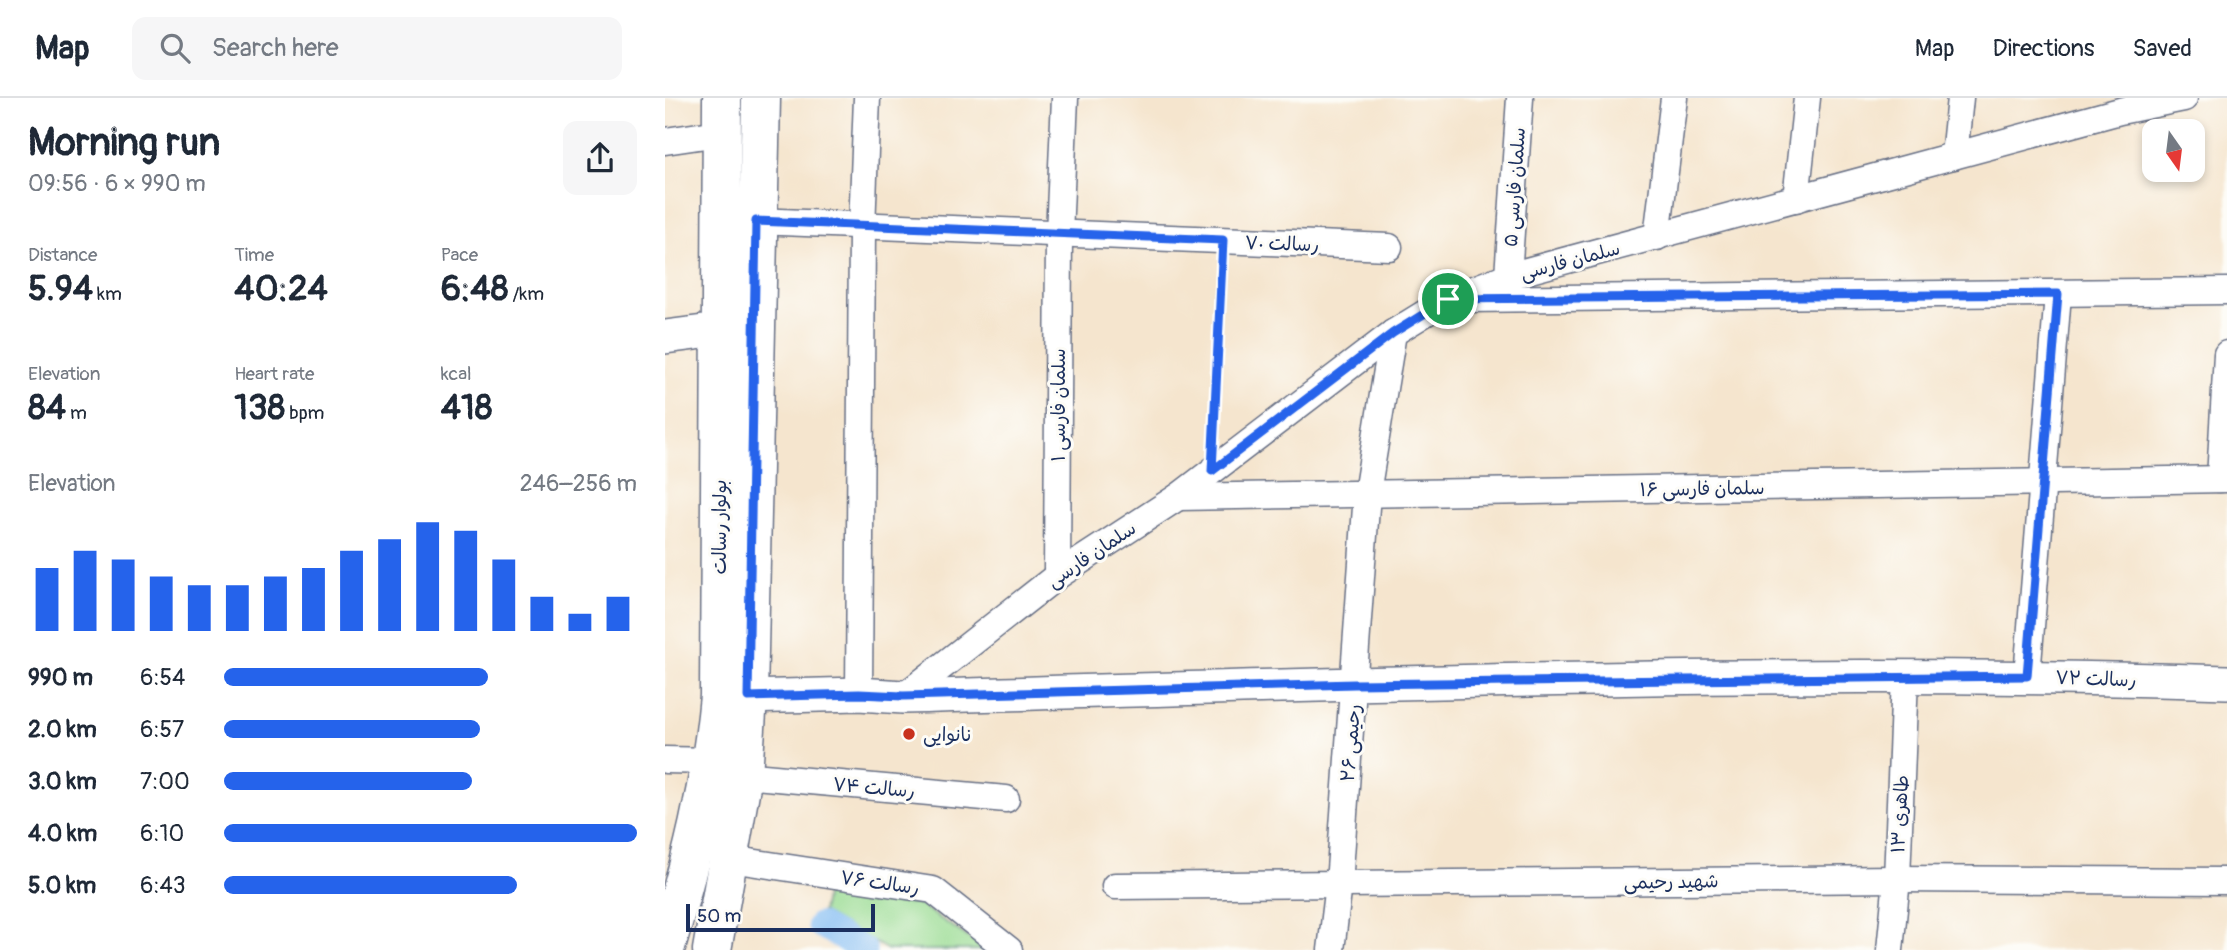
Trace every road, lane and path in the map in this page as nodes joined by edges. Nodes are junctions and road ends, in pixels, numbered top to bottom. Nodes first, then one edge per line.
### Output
1 (761, 98) edge
2 (867, 98) edge
3 (1065, 98) edge
4 (1520, 98) edge
5 (1674, 98) edge
6 (1807, 98) edge
7 (1960, 98) edge
8 (2184, 98) edge
9 (2120, 104) edge
10 (720, 116) edge
11 (665, 141) edge
12 (1954, 156) junction
13 (1796, 199) junction
14 (756, 221) junction
15 (862, 228) junction
16 (1059, 234) junction
17 (1657, 237) junction
18 (1223, 240) junction
19 (1388, 247) dead end
20 (1508, 276) junction
21 (2227, 291) edge
22 (2058, 294) junction
23 (1448, 299) junction
24 (719, 330) junction
25 (1393, 333) junction
26 (665, 337) edge
27 (2227, 354) edge
28 (1212, 471) junction
29 (2224, 479) edge
30 (2043, 483) junction
31 (1367, 493) junction
32 (1178, 497) junction
33 (1057, 576) junction
34 (2027, 676) junction
35 (1905, 677) junction
36 (2227, 682) edge
37 (1355, 684) junction
38 (859, 694) junction
39 (903, 696) junction
40 (748, 697) junction
41 (665, 760) edge
42 (728, 768) junction
43 (1006, 799) dead end
44 (730, 859) junction
45 (1897, 879) junction
46 (2227, 881) edge
47 (1339, 884) junction
48 (1115, 886) dead end
49 (666, 946) edge
50 (712, 950) edge
51 (1009, 950) edge
52 (1331, 950) edge
53 (1890, 950) edge

1 - 14 main road, بولوار رسالت
2 - 15 street
3 - 16 street, سلمان فارسی ۱
4 - 20 street, سلمان فارسی ۵
5 - 17 street
6 - 13 street
7 - 12 street
8 - 9 street, سلمان فارسی
9 - 12 street, سلمان فارسی
10 - 11 street
10 - 24 main road, بولوار رسالت
12 - 13 street, سلمان فارسی
13 - 17 street, سلمان فارسی
14 - 15 street, رسالت ۷۰
14 - 40 main road, بولوار رسالت
15 - 16 street, رسالت ۷۰
15 - 38 street
16 - 18 street, رسالت ۷۰
16 - 33 street, سلمان فارسی ۱
17 - 20 street, سلمان فارسی
18 - 19 street, رسالت ۷۰
18 - 28 path
20 - 23 street, سلمان فارسی
21 - 22 street
22 - 23 street
22 - 30 street
23 - 25 street, سلمان فارسی
24 - 26 street
24 - 42 main road, بولوار رسالت
25 - 28 street, سلمان فارسی
25 - 31 street, رحیمی ۲۶
27 - 29 street
28 - 32 street, سلمان فارسی
29 - 30 street, سلمان فارسی ۱۶
30 - 31 street, سلمان فارسی ۱۶
30 - 34 street
31 - 32 street, سلمان فارسی ۱۶
31 - 37 street, رحیمی ۲۶
32 - 33 street, سلمان فارسی
33 - 39 street, سلمان فارسی
34 - 35 street, رسالت ۷۲
34 - 36 street, رسالت ۷۲
35 - 37 street, رسالت ۷۲
35 - 45 street, طاهری ۱۳
37 - 39 street, رسالت ۷۲
37 - 47 street, رحیمی ۲۶
38 - 39 street, رسالت ۷۲
38 - 40 street, رسالت ۷۲
40 - 42 main road, بولوار رسالت
41 - 42 street, رسالت ۷۴
42 - 43 street, رسالت ۷۴
42 - 44 main road, بولوار رسالت
42 - 49 main road, بولوار رسالت
44 - 50 main road, بولوار رسالت
44 - 51 street, رسالت ۷۶
45 - 46 street, شهید رحیمی
45 - 47 street, شهید رحیمی
45 - 53 street, طاهری ۱۳
47 - 48 street, شهید رحیمی
47 - 52 street, رحیمی ۲۶

